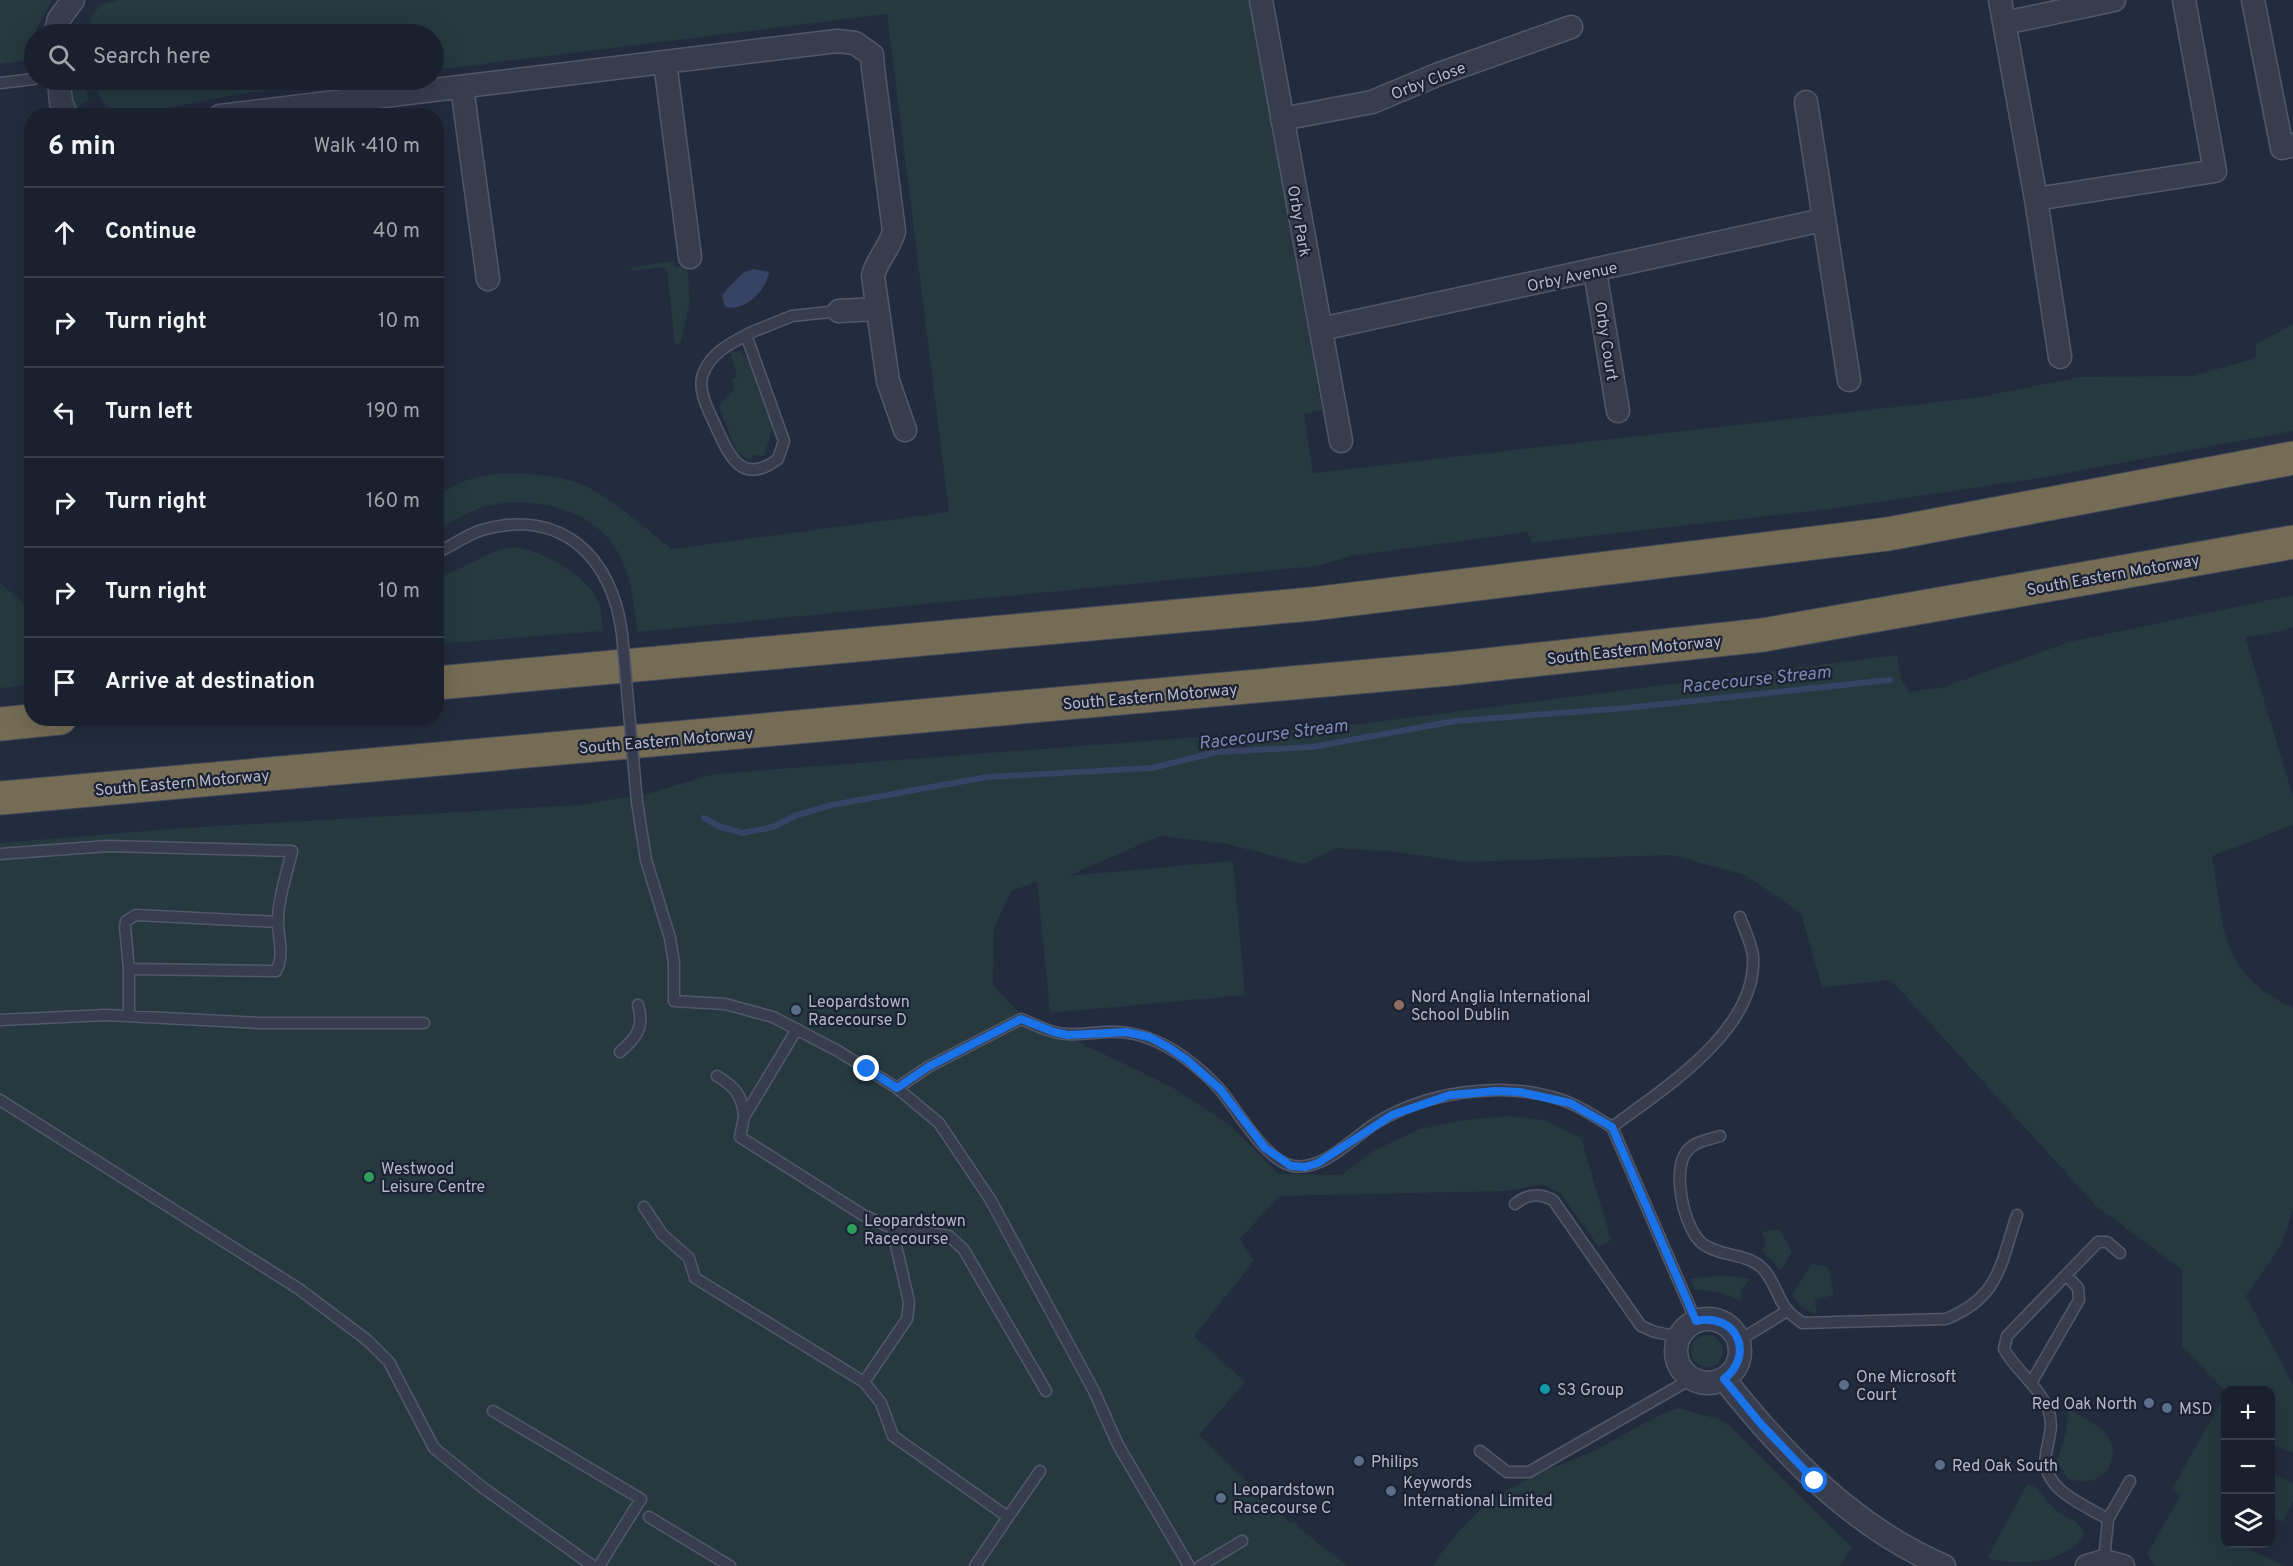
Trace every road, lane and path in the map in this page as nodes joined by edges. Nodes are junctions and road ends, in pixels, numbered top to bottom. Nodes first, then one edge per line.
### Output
1 (73, 0) edge
2 (1261, 0) edge
3 (2000, 0) edge
4 (2114, 0) edge
5 (2184, 0) edge
6 (2253, 0) edge
7 (2004, 23) junction
8 (58, 24) edge
9 (1571, 27) dead end
10 (665, 62) junction
11 (24, 81) edge
12 (0, 83) edge
13 (462, 87) junction
14 (444, 89) edge
15 (60, 90) edge
16 (439, 90) edge
17 (1806, 102) dead end
18 (63, 108) edge
19 (298, 108) edge
20 (1282, 119) junction
21 (2293, 145) edge
22 (2036, 199) junction
23 (1823, 220) junction
24 (690, 257) dead end
25 (1595, 271) junction
26 (488, 279) dead end
27 (876, 309) junction
28 (840, 311) joint
29 (1321, 329) junction
30 (746, 335) junction
31 (2060, 357) dead end
32 (1849, 380) dead end
33 (1618, 411) dead end
34 (905, 430) dead end
35 (1341, 441) dead end
36 (2293, 458) edge
37 (2293, 542) edge
38 (444, 549) edge
39 (444, 682) edge
40 (24, 722) edge
41 (0, 724) edge
42 (0, 798) edge
43 (0, 855) edge
44 (1740, 917) dead end
45 (278, 922) junction
46 (129, 969) junction
47 (638, 1005) dead end
48 (129, 1016) junction
49 (0, 1020) edge
50 (424, 1023) dead end
51 (797, 1029) junction
52 (621, 1052) dead end
53 (717, 1076) dead end
54 (897, 1088) junction
55 (0, 1100) edge
56 (744, 1117) junction
57 (1612, 1127) junction
58 (1720, 1136) dead end
59 (1515, 1204) dead end
60 (644, 1207) dead end
61 (2016, 1215) dead end
62 (892, 1228) junction
63 (2120, 1253) dead end
64 (2066, 1275) junction
65 (1787, 1311) junction
66 (1696, 1321) junction
67 (1680, 1337) junction
68 (1738, 1341) junction
69 (1691, 1379) junction
70 (1724, 1379) junction
71 (864, 1383) junction
72 (2031, 1383) junction
73 (1046, 1391) dead end
74 (493, 1411) dead end
75 (1480, 1451) dead end
76 (1040, 1471) dead end
77 (2130, 1481) dead end
78 (649, 1517) dead end
79 (1008, 1517) junction
80 (2108, 1519) junction
81 (1242, 1541) dead end
82 (2105, 1564) edge
83 (593, 1566) edge
84 (599, 1566) edge
85 (730, 1566) edge
86 (975, 1566) edge
87 (1189, 1566) edge
88 (1200, 1566) edge
89 (1944, 1566) edge

1 - 8 street
2 - 20 street, Orby Park
3 - 7 street
4 - 7 street
5 - 22 street
6 - 21 street
7 - 22 street
9 - 20 street, Orby Close
10 - 13 street
10 - 24 street
10 - 27 street
11 - 12 lane
13 - 14 street
13 - 26 street
15 - 18 street
16 - 19 street
17 - 23 street
20 - 29 street, Orby Park
22 - 31 street
23 - 25 street, Orby Avenue
23 - 32 street
25 - 29 street, Orby Avenue
25 - 33 street, Orby Court
27 - 28 street
27 - 34 street
28 - 30 lane
29 - 35 street, Orby Park
30 - 30 lane
36 - 39 highway
37 - 42 highway, South Eastern Motorway
38 - 51 lane, bridge
40 - 41 highway
43 - 45 lane
44 - 57 lane
45 - 46 lane
45 - 46 lane
46 - 48 lane
47 - 52 lane
48 - 49 lane
48 - 50 lane
51 - 54 lane
51 - 56 lane
53 - 56 lane
54 - 57 lane
54 - 87 lane
55 - 83 lane
56 - 62 lane
57 - 66 lane
58 - 65 lane
59 - 67 lane
60 - 71 lane
61 - 65 lane
62 - 71 lane
62 - 73 lane
63 - 64 lane
64 - 72 lane
64 - 72 lane
65 - 68 lane
66 - 67 street
66 - 68 street
67 - 69 street
68 - 70 street
69 - 70 street
69 - 75 lane
70 - 89 street
71 - 79 lane
72 - 80 lane
74 - 84 lane
76 - 79 lane
77 - 80 lane
78 - 85 lane
79 - 86 lane
80 - 82 lane
81 - 88 lane

